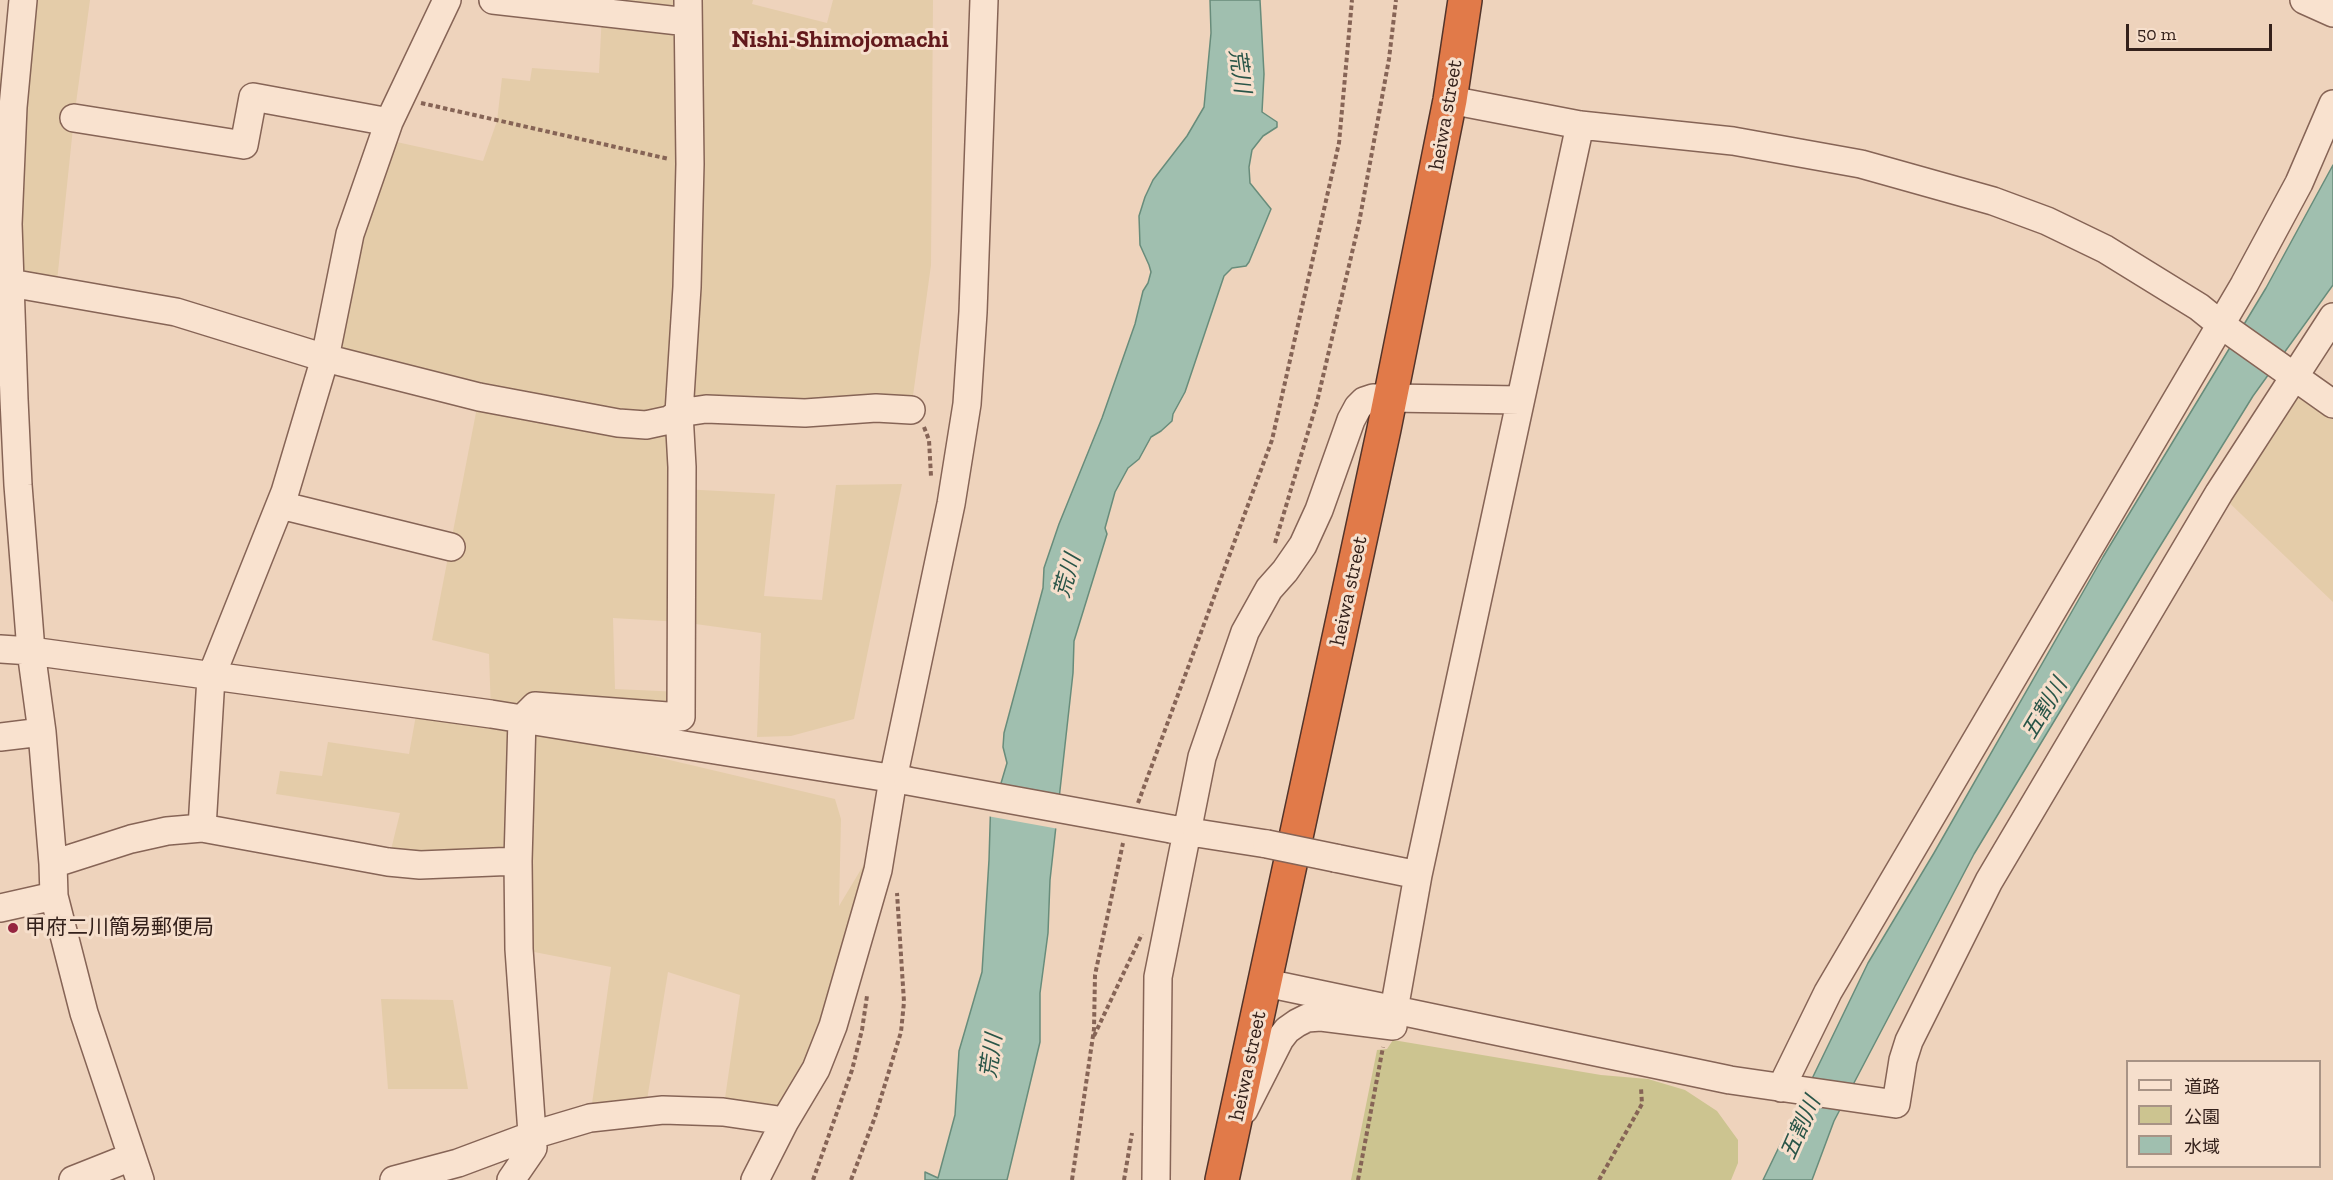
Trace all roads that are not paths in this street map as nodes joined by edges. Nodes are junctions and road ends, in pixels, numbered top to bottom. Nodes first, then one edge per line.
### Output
1 (22, 0) edge
2 (447, 0) edge
3 (493, 0) edge
4 (984, 0) edge
5 (1466, 0) edge
6 (2304, 0) edge
7 (532, 3) edge
8 (688, 11) edge
9 (2333, 13) edge
10 (1450, 100) junction
11 (2333, 104) edge
12 (395, 110) junction
13 (74, 118) dead end
14 (1580, 125) junction
15 (5, 163) edge
16 (10, 283) junction
17 (2333, 318) edge
18 (2225, 327) junction
19 (325, 358) junction
20 (2288, 372) junction
21 (1390, 398) junction
22 (1520, 400) junction
23 (2333, 404) edge
24 (911, 410) dead end
25 (679, 412) junction
26 (279, 505) junction
27 (450, 546) dead end
28 (0, 649) edge
29 (32, 651) junction
30 (211, 677) junction
31 (522, 719) junction
32 (42, 732) junction
33 (0, 737) edge
34 (900, 780) junction
35 (202, 828) junction
36 (1179, 830) junction
37 (518, 861) junction
38 (53, 864) junction
39 (1418, 875) junction
40 (54, 896) junction
41 (0, 908) edge
42 (1266, 983) junction
43 (1394, 1010) junction
44 (1448, 1021) junction
45 (1786, 1088) junction
46 (785, 1121) junction
47 (1233, 1132) junction
48 (533, 1135) junction
49 (136, 1169) edge
50 (461, 1172) edge
51 (74, 1180) edge
52 (394, 1180) edge
53 (511, 1180) edge
54 (755, 1180) edge
55 (1156, 1180) edge
56 (1222, 1180) edge

1 - 15 street
2 - 12 street
3 - 7 street
4 - 34 street
5 - 10 highway, heiwa street
6 - 9 street
7 - 8 street
8 - 25 street
10 - 14 street
10 - 21 highway, heiwa street
11 - 18 street
12 - 13 street
12 - 19 street
14 - 18 street
14 - 22 street
15 - 16 street
16 - 19 street
16 - 29 street
17 - 20 street
18 - 20 street
18 - 45 street
19 - 25 street
19 - 26 street
20 - 23 street
20 - 45 street
21 - 22 street
21 - 36 street
21 - 42 highway, heiwa street
22 - 39 street
24 - 25 street
25 - 31 street
26 - 27 street
26 - 30 street
28 - 29 street
29 - 30 street
29 - 32 street
30 - 31 street
30 - 35 street
31 - 34 street
31 - 37 street
32 - 33 street
32 - 38 street
34 - 36 street, bridge
34 - 46 street
35 - 37 street
35 - 38 street
36 - 39 street, bridge
36 - 55 street
37 - 48 street
38 - 40 street
39 - 43 street
40 - 41 street
40 - 49 street
42 - 43 street
42 - 47 highway, heiwa street
43 - 44 street
44 - 45 street
44 - 47 street
46 - 48 street
46 - 54 street
47 - 56 highway, heiwa street
48 - 50 street
48 - 53 street
49 - 51 street
50 - 52 street

